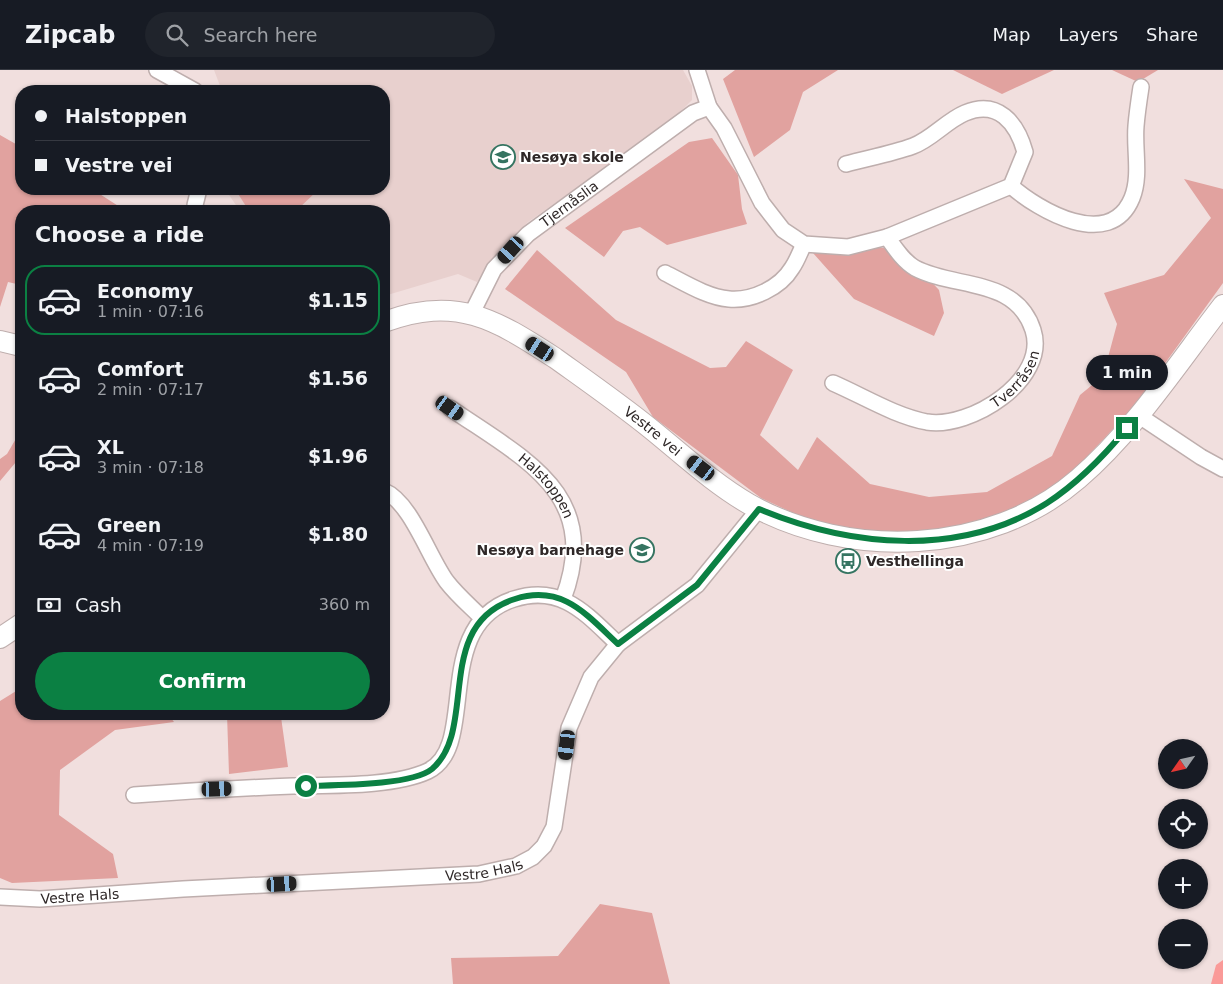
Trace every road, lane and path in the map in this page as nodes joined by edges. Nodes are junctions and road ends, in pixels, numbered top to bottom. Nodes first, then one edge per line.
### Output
1 (157, 70) edge
2 (697, 70) edge
3 (184, 85) edge
4 (1141, 87) dead end
5 (709, 107) junction
6 (846, 164) dead end
7 (1011, 186) junction
8 (887, 237) junction
9 (804, 244) junction
10 (665, 273) dead end
11 (1223, 305) edge
12 (472, 313) junction
13 (390, 320) edge
14 (0, 341) edge
15 (15, 345) edge
16 (833, 383) dead end
17 (450, 408) dead end
18 (1138, 414) junction
19 (1223, 469) edge
20 (390, 494) edge
21 (759, 509) junction
22 (563, 599) junction
23 (482, 618) junction
24 (15, 628) edge
25 (0, 638) edge
26 (618, 644) junction
27 (134, 796) dead end
28 (0, 897) edge

1 - 3 street
2 - 5 street
4 - 7 street
5 - 9 street
5 - 12 street, Tjernåslia
6 - 7 street
7 - 8 street
8 - 9 street
8 - 16 street, Tverråsen
9 - 10 street
11 - 18 street, Vestre vei
12 - 13 street, Vestre vei
12 - 21 street, Vestre vei
14 - 15 street
17 - 22 street, Halstoppen
18 - 19 street
18 - 21 street, Vestre vei
20 - 23 street
21 - 26 street, Vestre Hals
22 - 23 street
22 - 26 street
23 - 27 street
24 - 25 street
26 - 28 street, Vestre Hals

